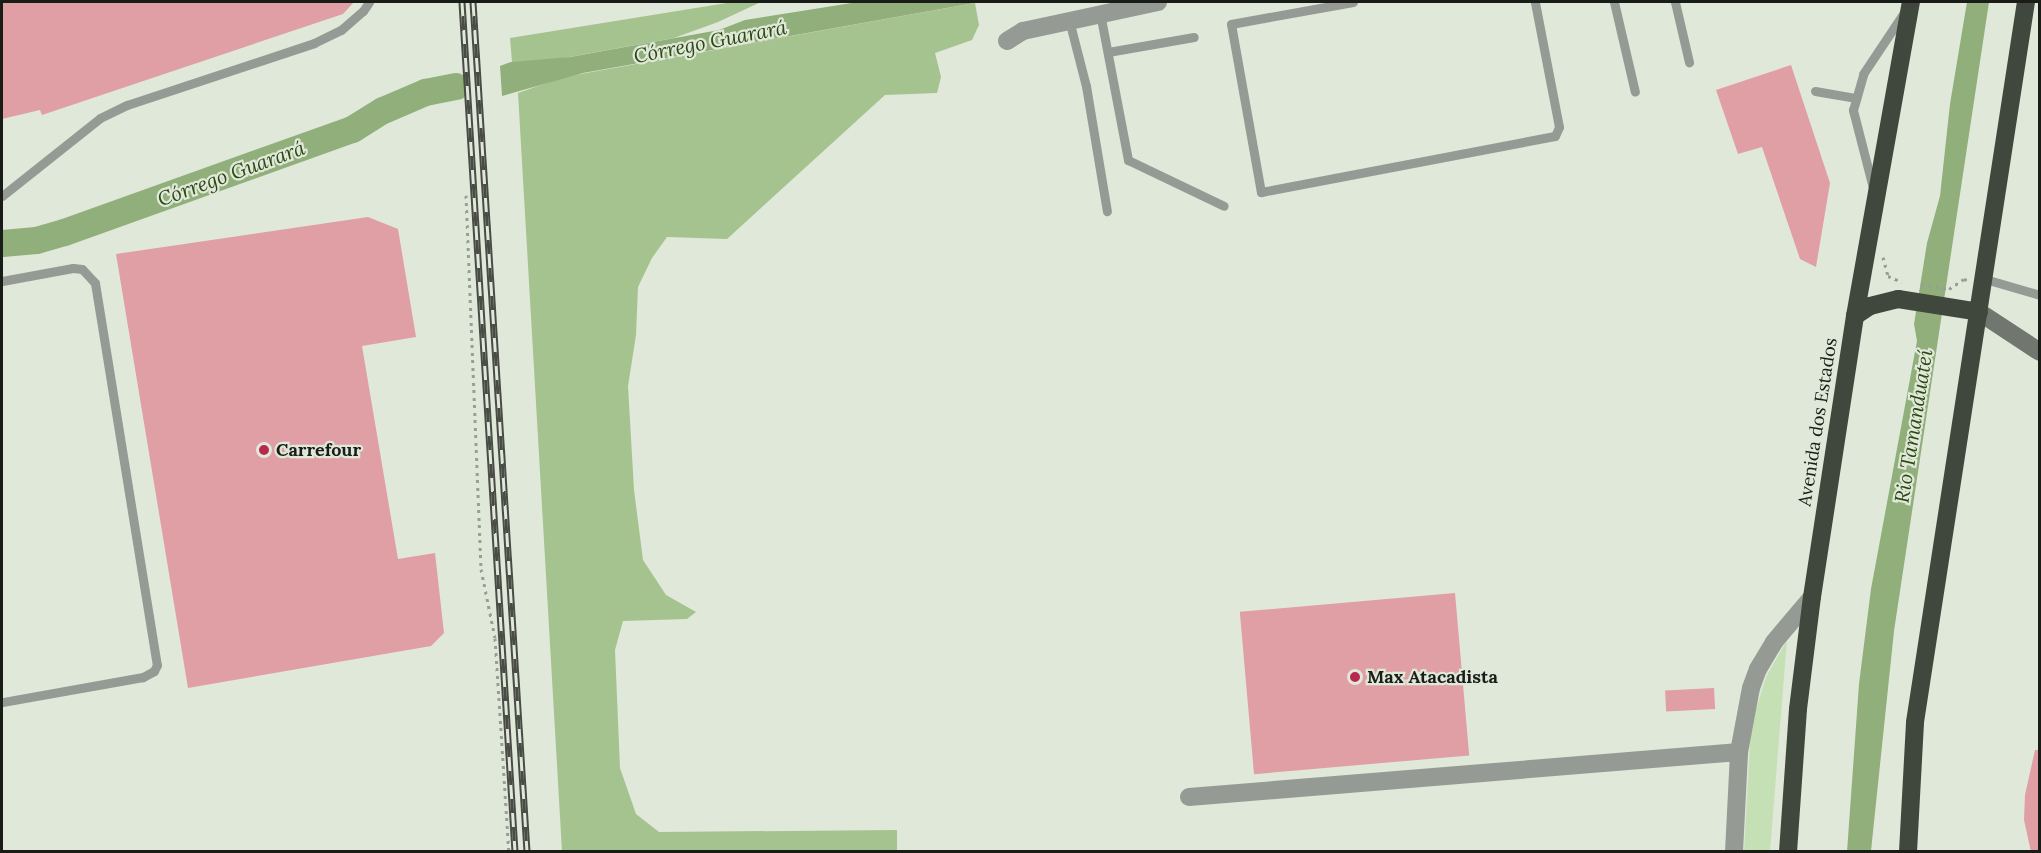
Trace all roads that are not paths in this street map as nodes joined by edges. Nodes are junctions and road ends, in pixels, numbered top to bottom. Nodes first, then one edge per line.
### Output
1 (369, 2) edge
2 (1158, 2) edge
3 (1353, 2) edge
4 (1535, 2) edge
5 (1614, 2) edge
6 (1675, 2) edge
7 (1911, 2) edge
8 (2026, 2) edge
9 (1100, 13) junction
10 (1069, 20) junction
11 (1194, 37) dead end
12 (1007, 41) dead end
13 (1108, 52) junction
14 (1689, 62) dead end
15 (1815, 91) dead end
16 (1635, 92) dead end
17 (1856, 98) junction
18 (2, 196) edge
19 (1876, 198) junction
20 (1224, 206) dead end
21 (1107, 211) dead end
22 (1985, 279) junction
23 (2, 281) edge
24 (2040, 295) edge
25 (1979, 312) junction
26 (1855, 316) junction
27 (2040, 352) edge
28 (1812, 597) junction
29 (2, 702) edge
30 (1739, 752) junction
31 (1189, 797) dead end
32 (1734, 852) edge
33 (1788, 852) edge
34 (1908, 852) edge

1 - 18 lane
2 - 9 street
3 - 4 lane
5 - 16 lane
6 - 14 lane
7 - 17 lane
7 - 19 highway, Avenida dos Estados
8 - 22 highway
9 - 10 street
9 - 13 lane
10 - 12 street
10 - 21 lane
11 - 13 lane
13 - 20 lane
15 - 17 lane
17 - 19 lane
19 - 26 highway, Avenida dos Estados
22 - 24 lane
22 - 25 highway
23 - 29 lane
25 - 26 highway
25 - 27 street
25 - 34 highway
26 - 28 highway, Avenida dos Estados
28 - 30 street
28 - 33 highway, Avenida dos Estados
30 - 31 street
30 - 32 street

